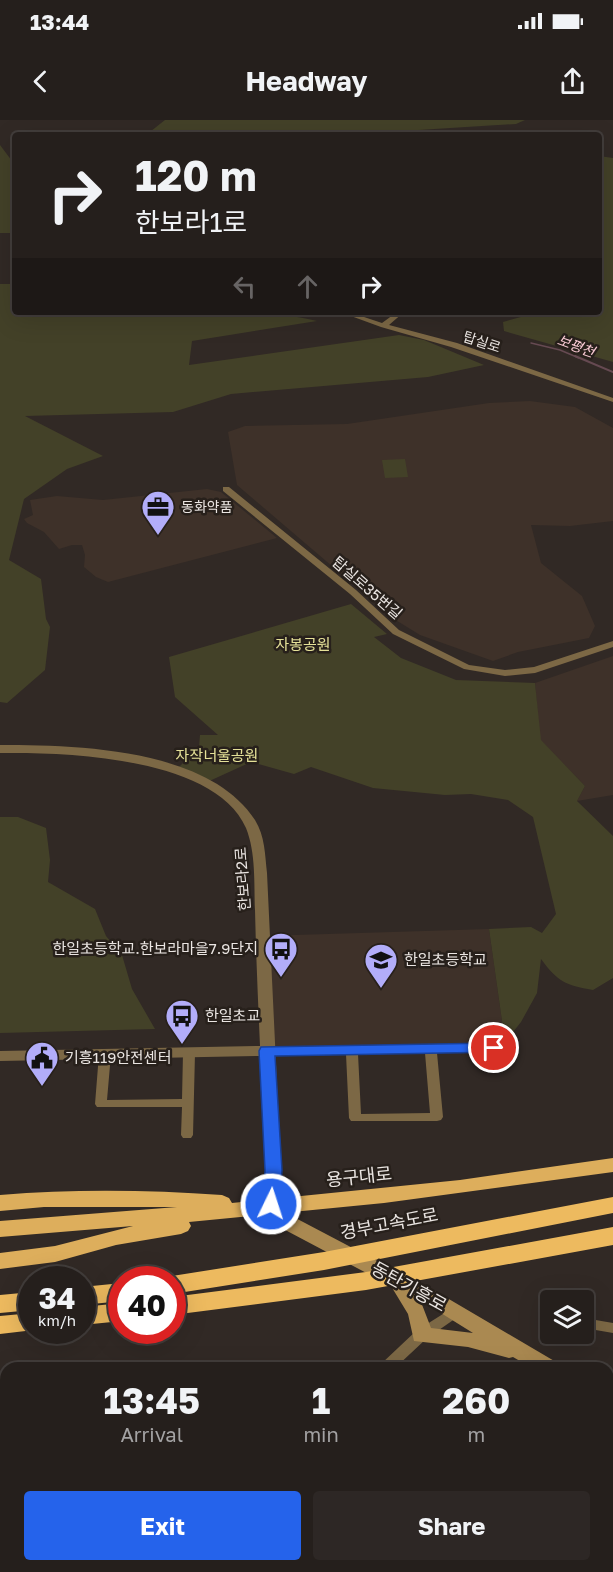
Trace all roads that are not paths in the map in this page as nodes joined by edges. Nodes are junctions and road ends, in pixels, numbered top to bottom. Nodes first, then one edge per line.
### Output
1 (351, 315) edge
2 (397, 315) edge
3 (382, 326) junction
4 (613, 400) edge
5 (226, 489) dead end
6 (613, 644) edge
7 (0, 749) edge
8 (494, 1048) dead end
9 (431, 1049) junction
10 (267, 1051) junction
11 (352, 1051) junction
12 (189, 1053) junction
13 (105, 1054) junction
14 (0, 1056) edge
15 (189, 1103) junction
16 (188, 1135) dead end
17 (613, 1165) edge
18 (44, 1199) junction
19 (0, 1203) edge
20 (613, 1205) edge
21 (275, 1211) junction
22 (0, 1229) edge
23 (613, 1236) edge
24 (55, 1254) junction
25 (0, 1261) edge
26 (397, 1280) junction
27 (186, 1283) edge
28 (18, 1302) edge
29 (0, 1304) edge
30 (186, 1304) edge
31 (454, 1312) junction
32 (18, 1323) edge
33 (0, 1325) edge
34 (594, 1325) edge
35 (613, 1328) edge
36 (421, 1335) junction
37 (529, 1356) junction
38 (392, 1362) edge
39 (539, 1362) edge

1 - 3 street, 탑실로
2 - 3 street
3 - 4 street, 탑실로
5 - 6 street, 탑실로35번길
7 - 10 street, 한보라2로
8 - 9 street
9 - 11 street
9 - 11 street
10 - 11 street
10 - 12 street
10 - 21 street, 한보라2로
12 - 13 street
12 - 15 street
13 - 14 street
13 - 15 street
15 - 16 street
17 - 22 highway, 용구대로
18 - 19 highway
18 - 21 highway
18 - 24 highway
20 - 27 highway, 경부고속도로
21 - 24 highway
21 - 26 main road, 동탄기흥로
23 - 30 highway
24 - 25 highway
26 - 31 main road, 동탄기흥로
26 - 36 main road
28 - 29 highway
31 - 36 street
31 - 37 main road, 동탄기흥로
32 - 33 highway
34 - 35 street
36 - 37 main road
36 - 38 street
37 - 39 main road, 동탄기흥로

